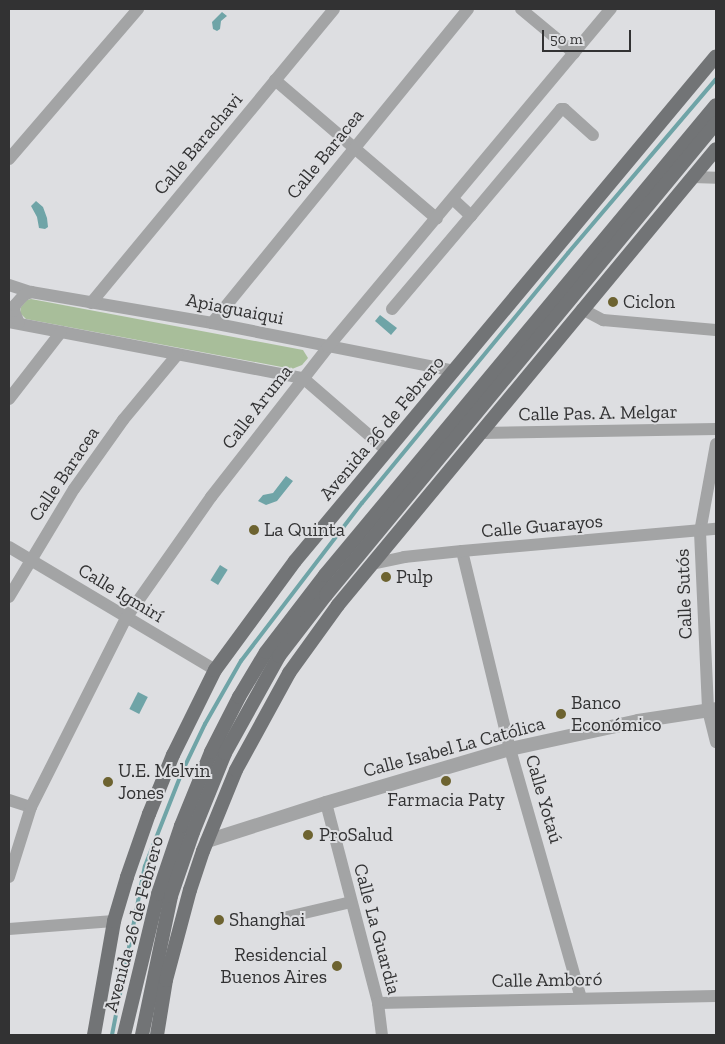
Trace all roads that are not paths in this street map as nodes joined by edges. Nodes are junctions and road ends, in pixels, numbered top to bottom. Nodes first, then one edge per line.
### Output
1 (138, 9) edge
2 (334, 9) edge
3 (468, 9) edge
4 (521, 9) edge
5 (611, 9) edge
6 (574, 53) junction
7 (716, 56) edge
8 (275, 80) junction
9 (716, 105) edge
10 (716, 123) edge
11 (593, 135) dead end
12 (354, 148) junction
13 (716, 149) edge
14 (9, 158) edge
15 (693, 177) junction
16 (716, 178) edge
17 (453, 199) junction
18 (471, 216) junction
19 (437, 218) junction
20 (9, 285) edge
21 (31, 292) junction
22 (91, 303) junction
23 (392, 309) dead end
24 (582, 310) junction
25 (14, 323) edge
26 (212, 323) junction
27 (716, 330) edge
28 (61, 332) junction
29 (328, 347) junction
30 (177, 355) junction
31 (454, 372) junction
32 (528, 376) junction
33 (303, 378) junction
34 (9, 399) edge
35 (488, 400) junction
36 (716, 429) edge
37 (481, 433) junction
38 (716, 444) edge
39 (386, 450) junction
40 (716, 529) edge
41 (700, 532) junction
42 (9, 547) edge
43 (462, 551) junction
44 (29, 560) junction
45 (372, 564) junction
46 (9, 597) edge
47 (126, 618) junction
48 (215, 670) junction
49 (712, 709) edge
50 (716, 742) edge
51 (510, 748) junction
52 (9, 800) edge
53 (326, 803) junction
54 (31, 807) junction
55 (207, 841) junction
56 (9, 876) edge
57 (351, 902) junction
58 (283, 918) dead end
59 (114, 921) junction
60 (9, 929) edge
61 (716, 996) edge
62 (580, 998) junction
63 (378, 1003) junction
64 (94, 1035) edge
65 (124, 1035) edge
66 (142, 1035) edge
67 (157, 1035) edge
68 (382, 1035) edge

1 - 14 street
2 - 8 street, Calle Barachavi
3 - 12 street, Calle Baracea
4 - 6 street
5 - 6 street, Calle Aruma
6 - 17 street, Calle Aruma
7 - 31 main road, Avenida 26 de Febrero
8 - 12 street
8 - 22 street, Calle Barachavi
9 - 65 main road, Avenida 26 de Febrero
10 - 35 main road, Avenida 26 de Febrero
11 - 18 street
12 - 19 street
12 - 26 street, Calle Baracea
13 - 15 main road
15 - 16 street
15 - 24 main road
17 - 18 street
17 - 19 street, Calle Aruma
18 - 23 street
19 - 29 street, Calle Aruma
20 - 21 street, Apiaguaiqui
21 - 22 street, Apiaguaiqui
21 - 25 street
22 - 26 street, Apiaguaiqui
24 - 27 street
24 - 32 main road
25 - 28 street
26 - 29 street, Apiaguaiqui
28 - 30 street
28 - 34 street
29 - 31 street, Apiaguaiqui
29 - 33 street, Calle Aruma
30 - 33 street
30 - 44 street, Calle Baracea
31 - 39 main road, Avenida 26 de Febrero
32 - 35 main road
32 - 37 main road
33 - 39 street
33 - 47 street, Calle Aruma
35 - 66 main road, Avenida 26 de Febrero
36 - 37 street, Calle Pas. A. Melgar
37 - 45 main road
38 - 41 street, Calle Sutós
39 - 48 main road, Avenida 26 de Febrero
40 - 41 street, Calle Guarayos
41 - 43 street, Calle Guarayos
41 - 49 street, Calle Sutós
42 - 44 street, Calle Igmirí
43 - 45 street, Calle Guarayos
43 - 51 street, Calle Yotaú
44 - 46 street, Calle Baracea
44 - 47 street, Calle Igmirí
45 - 55 main road
47 - 48 street, Calle Igmirí
47 - 54 street, Calle Aruma
48 - 59 main road, Avenida 26 de Febrero
49 - 50 street, Calle Sutós
49 - 51 street, Calle Isabel La Católica
51 - 53 street, Calle Isabel La Católica
51 - 62 street, Calle Yotaú
52 - 54 street
53 - 55 street, Calle Isabel La Católica
53 - 57 street, Calle La Guardia
54 - 56 street, Calle Aruma
55 - 67 main road
57 - 58 street
57 - 63 street, Calle La Guardia
59 - 60 street
59 - 64 main road, Avenida 26 de Febrero
61 - 62 street, Calle Amboró
62 - 63 street, Calle Amboró
63 - 68 street, Calle La Guardia

